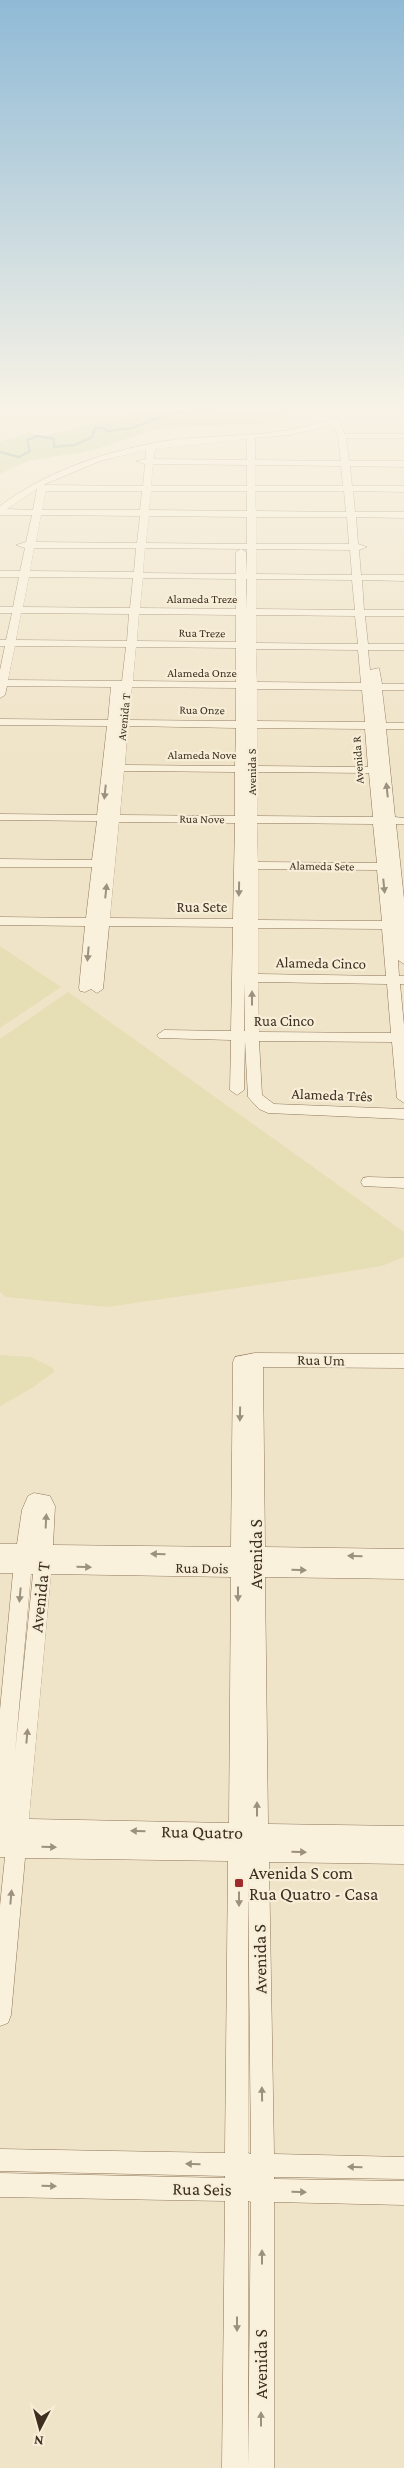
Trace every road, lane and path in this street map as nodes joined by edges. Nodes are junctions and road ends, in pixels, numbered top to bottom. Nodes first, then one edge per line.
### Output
1 (30, 525) edge
2 (139, 525) edge
3 (246, 525) edge
4 (356, 525) edge
5 (26, 544) junction
6 (136, 545) junction
7 (246, 546) junction
8 (358, 547) junction
9 (0, 574) edge
10 (19, 577) junction
11 (133, 578) junction
12 (404, 578) edge
13 (0, 579) edge
14 (246, 579) junction
15 (361, 580) junction
16 (404, 582) edge
17 (8, 610) edge
18 (130, 611) junction
19 (246, 612) junction
20 (364, 613) junction
21 (404, 613) edge
22 (3, 645) edge
23 (126, 647) junction
24 (404, 647) edge
25 (246, 648) junction
26 (368, 649) junction
27 (404, 652) edge
28 (1, 683) edge
29 (122, 685) junction
30 (246, 686) junction
31 (371, 687) junction
32 (404, 687) edge
33 (0, 695) edge
34 (0, 722) edge
35 (118, 726) junction
36 (404, 726) edge
37 (246, 727) junction
38 (0, 728) edge
39 (375, 729) junction
40 (404, 731) edge
41 (113, 768) junction
42 (246, 769) junction
43 (373, 770) junction
44 (385, 770) junction
45 (0, 810) edge
46 (404, 814) edge
47 (108, 815) junction
48 (247, 816) junction
49 (0, 817) edge
50 (377, 818) junction
51 (390, 818) junction
52 (404, 821) edge
53 (0, 863) edge
54 (103, 864) junction
55 (240, 865) junction
56 (252, 865) junction
57 (394, 867) edge
58 (0, 915) edge
59 (97, 920) junction
60 (0, 921) edge
61 (238, 921) junction
62 (252, 921) junction
63 (397, 922) edge
64 (404, 960) edge
65 (238, 978) junction
66 (252, 978) junction
67 (398, 980) edge
68 (91, 988) dead end
69 (164, 1035) dead end
70 (238, 1042) junction
71 (252, 1042) junction
72 (401, 1043) edge
73 (177, 1045) dead end
74 (237, 1090) dead end
75 (404, 1098) edge
76 (261, 1104) joint
77 (404, 1114) edge
78 (368, 1182) dead end
79 (404, 1183) edge
80 (380, 1192) dead end
81 (404, 1193) edge
82 (404, 1361) edge
83 (248, 1362) joint
84 (0, 1552) edge
85 (404, 1557) edge
86 (34, 1559) junction
87 (247, 1562) junction
88 (0, 1565) edge
89 (404, 1571) edge
90 (0, 1812) edge
91 (404, 1836) edge
92 (8, 1838) edge
93 (248, 1842) junction
94 (404, 1854) edge
95 (0, 2016) edge
96 (0, 2160) edge
97 (238, 2165) junction
98 (263, 2166) junction
99 (404, 2168) edge
100 (0, 2184) edge
101 (238, 2190) junction
102 (262, 2192) junction
103 (404, 2193) edge
104 (236, 2468) edge
105 (261, 2468) edge

1 - 5 street
2 - 6 street, Avenida T
3 - 7 street, Avenida S
4 - 8 street, Avenida R
5 - 6 street
5 - 10 street
6 - 7 street
6 - 11 street, Avenida T
7 - 8 street
7 - 14 street, Avenida S
8 - 15 street, Avenida R
9 - 10 street
10 - 11 street
10 - 13 street
10 - 17 street
11 - 14 street
11 - 18 street, Avenida T
12 - 15 street
14 - 15 street
14 - 19 street, Avenida S
15 - 16 street
15 - 20 street, Avenida R
17 - 18 street, Alameda Treze
17 - 22 street
18 - 19 street, Alameda Treze
18 - 23 street, Avenida T
19 - 20 street, Alameda Treze
19 - 25 street, Avenida S
20 - 21 street, Alameda Treze
20 - 26 street, Avenida R
22 - 23 street, Rua Treze
22 - 28 street
23 - 25 street, Rua Treze
23 - 29 street, Avenida T
24 - 26 street, Rua Treze
25 - 26 street, Rua Treze
25 - 30 street, Avenida S
26 - 27 street, Rua Treze
26 - 31 street, Avenida R
28 - 29 street, Alameda Onze
28 - 33 street
29 - 30 street, Alameda Onze
29 - 35 street, Avenida T
30 - 31 street, Alameda Onze
30 - 37 street, Avenida S
31 - 32 street, Alameda Onze
31 - 39 street, Avenida R
34 - 35 street, Rua Onze
35 - 37 street, Rua Onze
35 - 38 street, Rua Onze
35 - 41 street, Avenida T
36 - 39 street, Rua Onze
37 - 39 street, Rua Onze
37 - 42 street, Avenida S
39 - 40 street, Rua Onze
39 - 43 street, Avenida R
39 - 44 street, Avenida R
41 - 42 street, Alameda Nove
41 - 47 street, Avenida T
42 - 43 street, Alameda Nove
42 - 48 street, Avenida S
43 - 44 street, Alameda Nove
43 - 50 street, Avenida R
51 -> 44 street, Avenida R
45 - 47 street, Rua Nove
46 - 51 street, Rua Nove
47 - 48 street, Rua Nove
47 - 49 street, Rua Nove
47 - 54 street, Avenida T
48 - 50 street, Rua Nove
48 - 55 street, Avenida S
48 - 56 street, Avenida S
50 - 51 street, Rua Nove
50 - 57 street, Avenida R
51 - 52 street, Rua Nove
51 - 57 street, Avenida R
53 - 54 street
54 - 59 street, Avenida T
55 - 56 street, Alameda Sete
55 -> 61 street, Avenida S
56 - 57 street, Alameda Sete
56 - 62 street, Avenida S
57 - 63 street, Avenida R
58 - 59 street, Rua Sete
59 - 60 street, Rua Sete
59 - 61 street, Rua Sete
59 - 68 street, Avenida T
61 - 62 street, Rua Sete
61 - 65 street, Avenida S
62 - 63 street, Rua Sete
62 - 66 street, Avenida S
63 - 64 street, Avenida R
63 - 67 street, Avenida R
65 - 66 street, Alameda Cinco
65 - 70 street, Avenida S
66 - 67 street, Alameda Cinco
71 -> 66 street, Avenida S
67 - 72 street, Avenida R
69 - 70 street, Rua Cinco
70 - 71 street, Rua Cinco
70 - 73 street, Rua Cinco
70 - 74 street, Avenida S
71 - 72 street, Rua Cinco
71 - 76 street, Avenida S
72 - 75 street, Avenida R
76 - 77 street, Alameda Três
78 - 79 street
80 - 81 street
82 - 83 street, Rua Um
83 - 87 street, Avenida S
86 -> 84 street, Rua Dois
85 -> 87 street, Rua Dois
86 - 87 street, Rua Dois
86 - 88 street, Rua Dois
86 -> 90 street, Avenida T
92 -> 86 street, Avenida T
87 -> 89 street, Rua Dois
87 - 93 street, Avenida S
91 - 93 street, Rua Quatro
92 - 93 street, Rua Quatro
95 -> 92 street, Avenida T
93 -> 94 street, Rua Quatro
93 -> 97 street, Avenida S
98 -> 93 street, Avenida S
97 -> 96 street, Rua Seis
97 - 98 street, Rua Seis
97 - 101 street, Avenida S
99 -> 98 street, Rua Seis
98 - 102 street, Avenida S
100 -> 101 street, Rua Seis
101 - 102 street, Rua Seis
101 -> 104 street, Avenida S
102 -> 103 street, Rua Seis
105 -> 102 street, Avenida S

